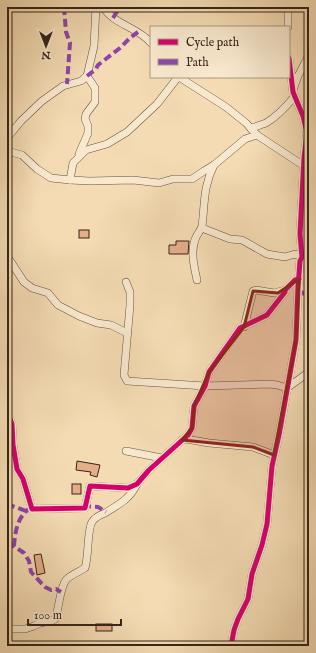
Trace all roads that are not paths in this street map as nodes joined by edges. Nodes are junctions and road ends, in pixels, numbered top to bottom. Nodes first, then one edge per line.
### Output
1 (96, 7) edge
2 (103, 7) edge
3 (288, 7) edge
4 (288, 26) edge
5 (150, 42) edge
6 (309, 55) edge
7 (290, 65) edge
8 (87, 76) junction
9 (178, 78) edge
10 (181, 78) edge
11 (294, 94) junction
12 (251, 129) junction
13 (308, 134) edge
14 (257, 135) junction
15 (7, 138) edge
16 (7, 151) edge
17 (76, 160) junction
18 (214, 165) junction
19 (306, 167) edge
20 (70, 180) junction
21 (202, 228) junction
22 (7, 256) edge
23 (304, 260) edge
24 (299, 279) junction
25 (197, 280) dead end
26 (126, 282) dead end
27 (285, 290) junction
28 (244, 327) junction
29 (127, 332) junction
30 (309, 372) edge
31 (205, 386) junction
32 (287, 388) junction
33 (7, 412) edge
34 (182, 440) junction
35 (126, 451) dead end
36 (274, 455) junction
37 (162, 458) junction
38 (137, 484) junction
39 (7, 629) edge
40 (231, 646) edge

1 - 8 street
2 - 5 street
3 - 4 street
6 - 11 street
7 - 11 street
8 - 15 street
8 - 17 street
9 - 17 street
10 - 12 street
11 - 12 street
11 - 13 street
12 - 14 street
13 - 19 street
14 - 18 street
14 - 19 street
16 - 20 street
17 - 20 street
18 - 20 street
18 - 21 street
19 - 23 street
21 - 23 street
21 - 25 street
22 - 29 street
23 - 24 street
24 - 27 street
24 - 32 street
26 - 29 street
27 - 28 street
27 - 28 street
28 - 31 street
29 - 31 street
30 - 32 street
31 - 32 street
31 - 34 street
32 - 36 street
33 - 38 street
34 - 36 street
34 - 37 street
35 - 37 street
36 - 40 street
37 - 38 street
38 - 39 street

